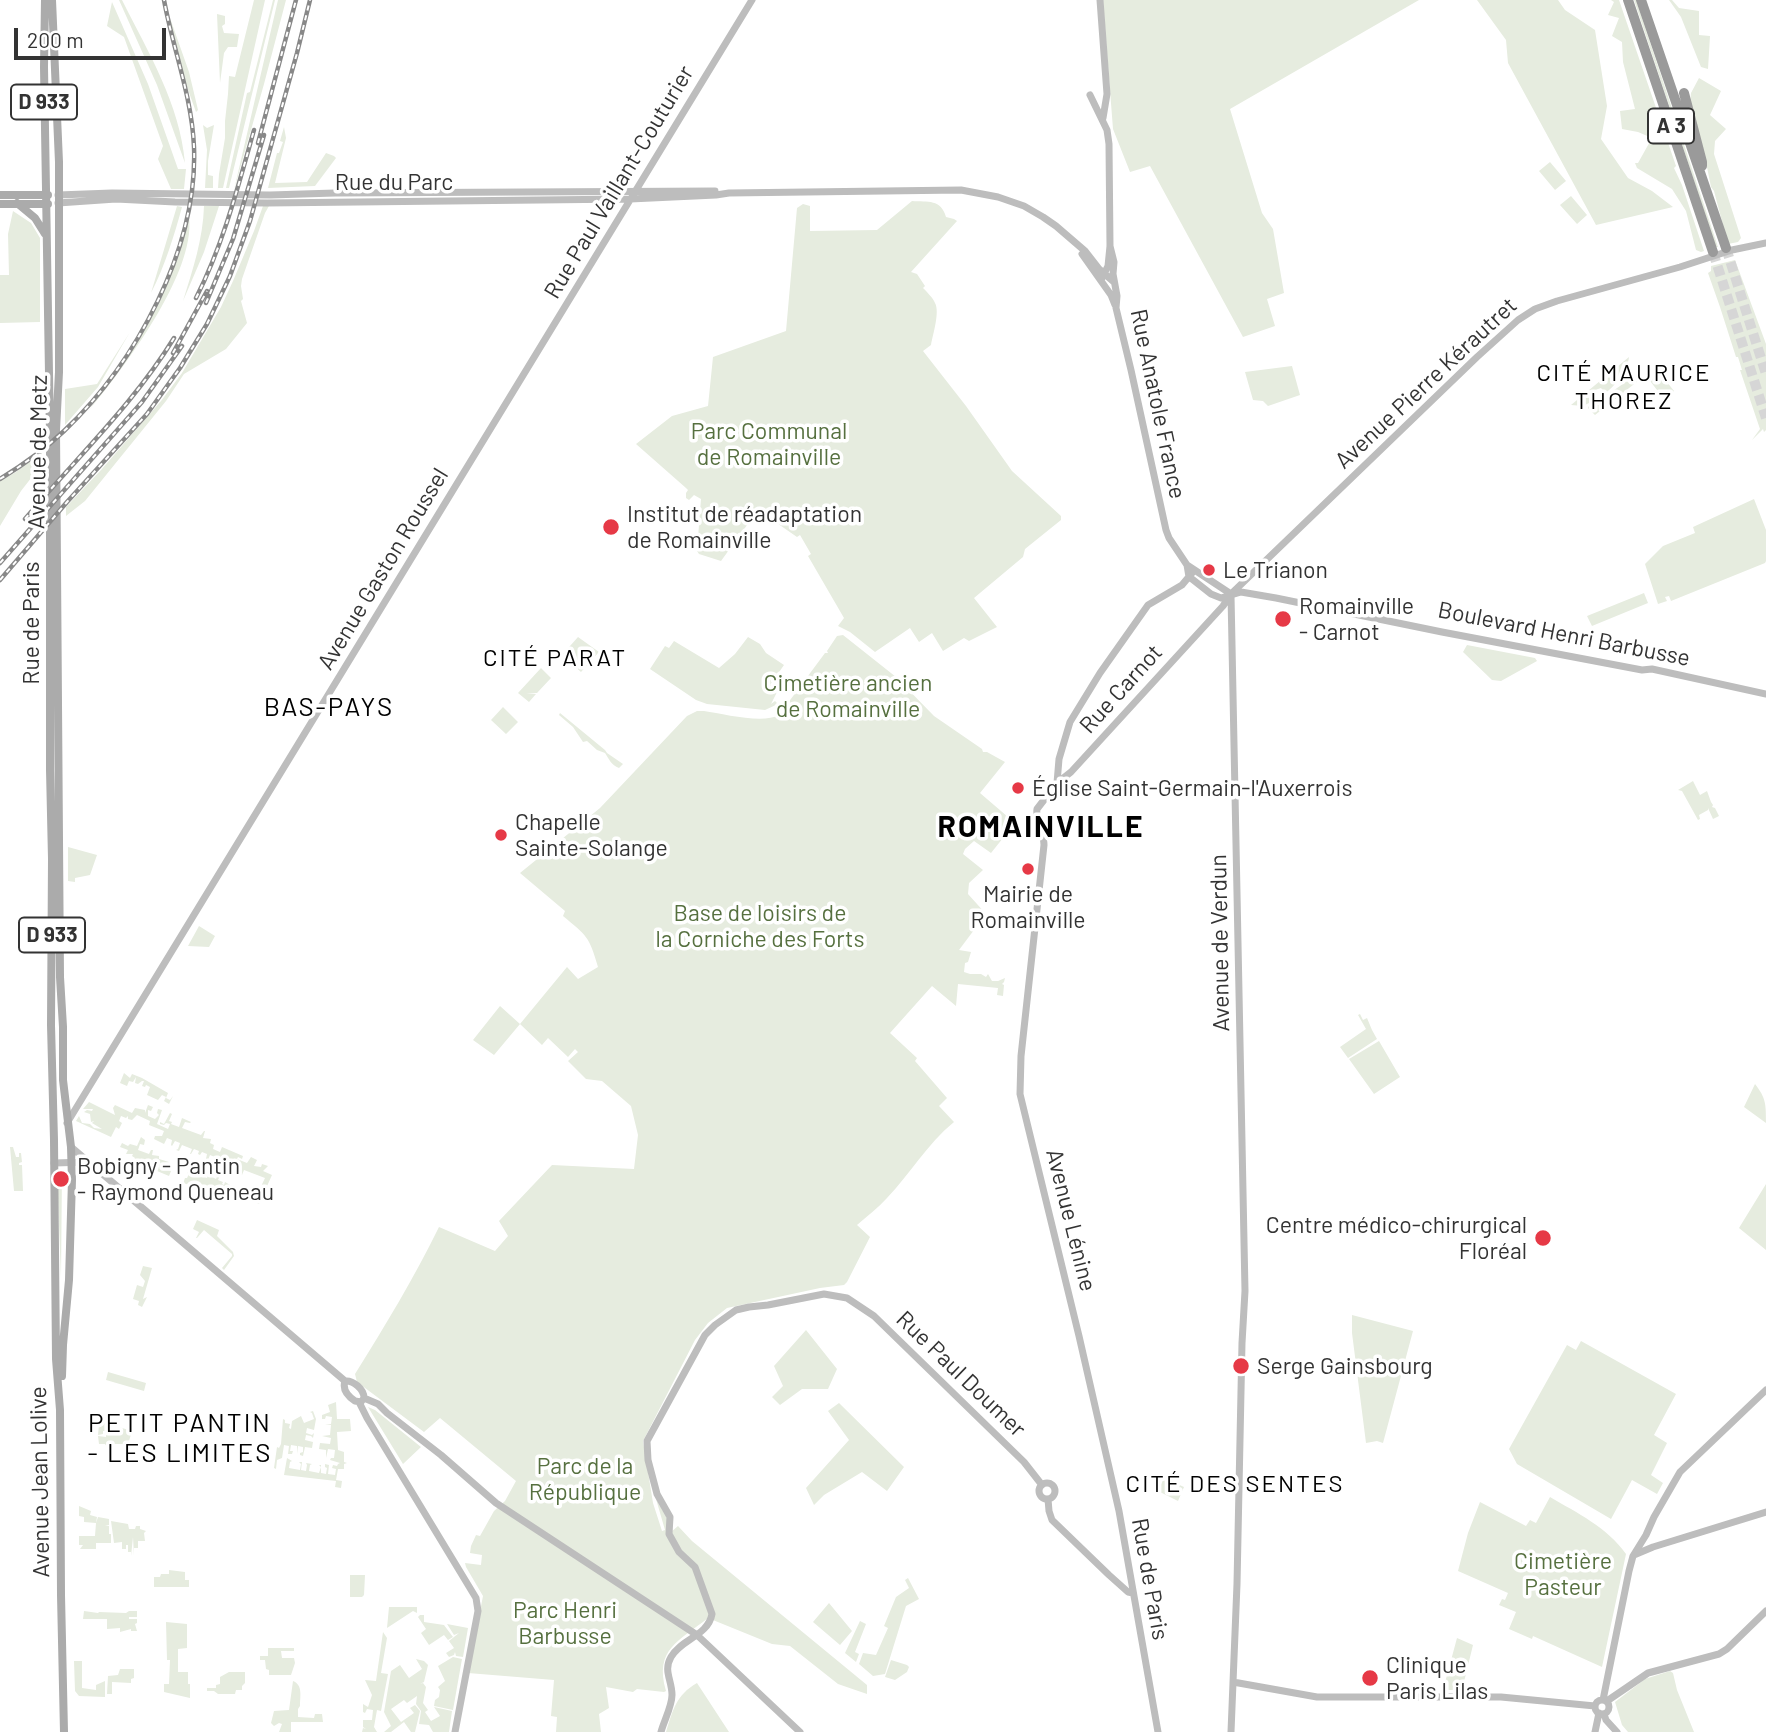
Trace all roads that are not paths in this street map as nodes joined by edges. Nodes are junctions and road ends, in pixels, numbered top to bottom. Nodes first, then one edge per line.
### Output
1 (45, 0) edge
2 (52, 0) edge
3 (752, 0) edge
4 (1100, 0) edge
5 (1629, 0) edge
6 (1641, 0) edge
7 (1684, 93) dead end
8 (1090, 95) dead end
9 (1103, 119) junction
10 (1701, 177) junction
11 (635, 192) junction
12 (729, 193) junction
13 (0, 195) edge
14 (305, 197) junction
15 (58, 199) junction
16 (631, 199) junction
17 (46, 200) junction
18 (17, 203) junction
19 (0, 204) edge
20 (46, 235) junction
21 (1766, 243) edge
22 (1110, 246) junction
23 (1726, 248) tunnel mouth
24 (1713, 252) tunnel mouth
25 (1103, 277) junction
26 (1114, 282) junction
27 (1116, 307) junction
28 (518, 384) joint
29 (53, 433) junction
30 (53, 530) junction
31 (1192, 573) junction
32 (1200, 585) joint
33 (1231, 594) junction
34 (1766, 694) edge
35 (1057, 783) junction
36 (1020, 1094) joint
37 (70, 1112) junction
38 (53, 1114) junction
39 (71, 1147) junction
40 (54, 1163) junction
41 (71, 1163) junction
42 (88, 1163) junction
43 (56, 1246) joint
44 (345, 1381) junction
45 (1766, 1390) edge
46 (362, 1400) junction
47 (60, 1410) junction
48 (1101, 1434) joint
49 (1766, 1512) edge
50 (1633, 1556) junction
51 (1133, 1593) junction
52 (1766, 1611) edge
53 (697, 1635) junction
54 (1233, 1682) junction
55 (1605, 1701) junction
56 (1600, 1711) junction
57 (63, 1732) edge
58 (455, 1732) edge
59 (661, 1732) edge
60 (800, 1732) edge
61 (1158, 1732) edge
62 (1231, 1732) edge
63 (1595, 1732) edge
64 (1617, 1732) edge

1 - 17 main road, Rue de Paris / D 933
2 - 15 main road, D 933
3 - 11 main road, Rue Paul Vaillant-Couturier
4 - 9 main road
5 - 24 highway, A 3
6 - 10 highway, A 3
7 - 10 highway
8 - 9 main road, Rue Anatole France
9 - 22 main road, Rue Anatole France
10 - 23 highway, A 3
11 - 12 main road, Rue du Parc
11 - 14 main road, Rue du Parc
11 - 16 main road, Rue Paul Vaillant-Couturier
12 - 16 main road, Rue du Parc
12 - 25 main road, Rue du Parc
13 - 17 main road
14 - 15 main road, Rue du Parc
14 - 16 main road, Rue du Parc
15 - 17 main road
15 - 29 main road, Avenue de Metz / D 933
16 - 28 main road, Rue Paul Vaillant-Couturier
17 - 18 main road
17 - 20 main road, Rue de Paris / D 933
18 - 19 main road
18 - 20 main road
20 - 29 main road, Rue de Paris / D 933
21 - 33 main road, Avenue Pierre Kérautret
22 - 25 main road, Rue Anatole France
22 - 26 main road, Rue Anatole France
25 - 26 main road, Rue du Parc
25 - 27 main road, Rue du Parc
26 - 27 main road, Rue Anatole France
27 - 31 main road, Rue Anatole France
28 - 37 main road, Avenue Gaston Roussel
29 - 30 main road, Rue de Paris / D 933
30 - 37 main road, Avenue de Metz / D 933
30 - 38 main road, Rue de Paris / D 933
31 - 32 main road, Rue Anatole France
31 - 33 main road, Rue Anatole France
31 - 35 main road
32 - 33 main road, Boulevard Henri Barbusse
33 - 34 main road, Boulevard Henri Barbusse
33 - 35 main road, Rue Carnot
33 - 54 main road, Avenue de Verdun
35 - 36 main road, Rue Carnot
36 - 48 main road, Avenue Lénine
37 - 38 main road
37 - 39 main road, D 933
38 - 40 main road, Rue de Paris / D 933
39 - 41 main road, D 933
39 - 42 main road
40 - 41 main road
40 - 43 main road, Rue de Paris / D 933
41 - 42 main road
41 - 47 main road, D 933
42 - 44 main road
43 - 47 main road, Avenue Jean Lolive / D 933
44 - 46 main road
44 - 46 main road
45 - 50 main road
46 - 53 main road
46 - 58 main road
47 - 57 main road, Avenue Jean Lolive / D 933
48 - 51 main road, Rue de Paris
49 - 50 main road
50 - 55 main road
51 - 53 main road, Rue Paul Doumer
51 - 61 main road, Rue de Paris
52 - 55 main road
53 - 59 main road
53 - 60 main road
54 - 56 main road
54 - 62 main road, Avenue de Verdun
55 - 56 main road
55 - 56 main road
56 - 63 main road
56 - 64 main road

